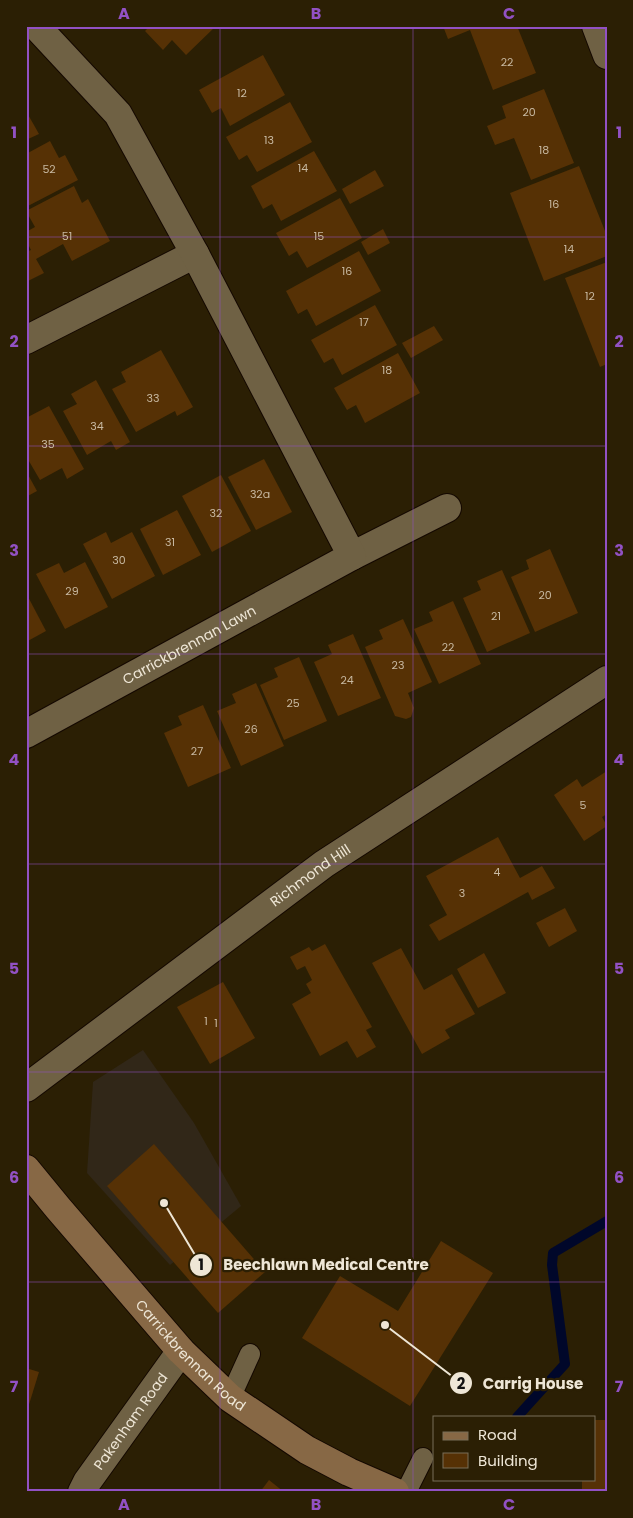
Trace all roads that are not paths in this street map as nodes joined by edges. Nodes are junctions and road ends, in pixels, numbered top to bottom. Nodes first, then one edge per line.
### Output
1 (36, 26) edge
2 (596, 26) edge
3 (607, 55) edge
4 (195, 254) junction
5 (26, 340) edge
6 (447, 508) dead end
7 (352, 556) junction
8 (607, 680) edge
9 (26, 734) edge
10 (26, 1088) edge
11 (26, 1168) edge
12 (181, 1351) junction
13 (250, 1354) dead end
14 (230, 1398) junction
15 (423, 1458) dead end
16 (82, 1492) edge
17 (395, 1492) edge
18 (406, 1492) edge

1 - 4 street
2 - 3 street
4 - 5 street
4 - 7 street
6 - 7 street, Carrickbrennan Lawn
7 - 9 street, Carrickbrennan Lawn
8 - 10 street, Richmond Hill
11 - 12 main road, Carrickbrennan Road
12 - 14 main road, Carrickbrennan Road
12 - 16 street, Pakenham Road
13 - 14 lane
14 - 17 main road, Carrickbrennan Road
15 - 18 lane

